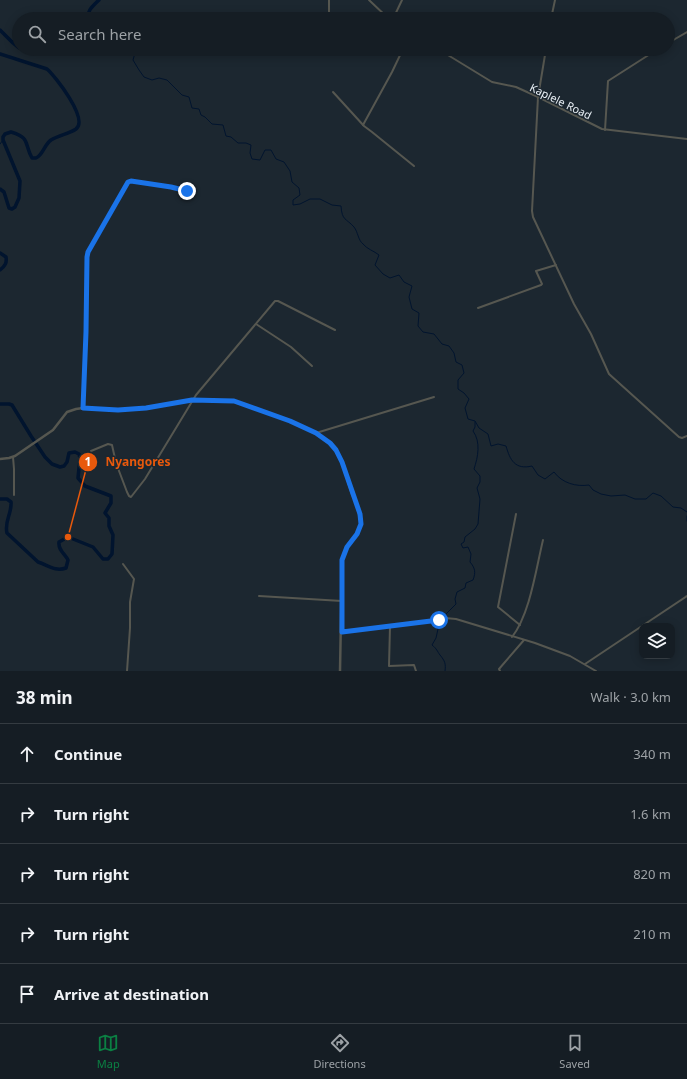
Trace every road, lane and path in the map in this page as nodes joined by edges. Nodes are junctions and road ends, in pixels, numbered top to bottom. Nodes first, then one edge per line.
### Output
1 (329, 0) edge
2 (369, 0) edge
3 (402, 0) edge
4 (555, 0) edge
5 (329, 12) edge
6 (380, 12) edge
7 (396, 12) edge
8 (552, 12) edge
9 (687, 32) edge
10 (675, 39) edge
11 (400, 56) edge
12 (449, 56) edge
13 (545, 56) edge
14 (647, 56) edge
15 (333, 92) dead end
16 (538, 97) junction
17 (363, 125) junction
18 (605, 130) junction
19 (687, 139) edge
20 (414, 166) dead end
21 (187, 191) dead end
22 (556, 265) junction
23 (478, 308) dead end
24 (256, 324) junction
25 (335, 330) dead end
26 (312, 366) dead end
27 (434, 397) dead end
28 (192, 400) junction
29 (83, 408) junction
30 (316, 433) junction
31 (687, 436) edge
32 (91, 451) dead end
33 (13, 457) junction
34 (0, 459) edge
35 (14, 495) dead end
36 (516, 514) dead end
37 (543, 540) dead end
38 (123, 564) dead end
39 (259, 596) dead end
40 (687, 596) edge
41 (342, 601) junction
42 (646, 623) edge
43 (520, 625) junction
44 (390, 626) junction
45 (639, 628) edge
46 (342, 632) junction
47 (512, 637) junction
48 (524, 640) junction
49 (585, 664) junction
50 (127, 671) edge
51 (340, 671) edge
52 (416, 671) edge
53 (500, 671) edge
54 (596, 671) edge

1 - 5 street
2 - 6 street
3 - 7 street
4 - 8 street
9 - 10 street
11 - 17 street
12 - 16 street, Kaplele Road
13 - 16 street
14 - 18 street
15 - 17 street
16 - 18 street, Kaplele Road
16 - 22 street
17 - 20 street
18 - 19 street, Kaplele Road
21 - 29 street
22 - 23 street
22 - 31 street
24 - 25 street
24 - 26 street
24 - 28 street
27 - 30 street
28 - 29 street
28 - 30 street
28 - 32 street
29 - 33 street
30 - 41 street
33 - 34 street
33 - 35 street
36 - 43 street
37 - 43 street
38 - 50 street
39 - 41 street
40 - 42 street
41 - 46 street
43 - 47 street
44 - 46 street
44 - 47 street
44 - 52 street
45 - 49 street
46 - 51 street
47 - 48 street
48 - 49 street
48 - 53 street
49 - 54 street

